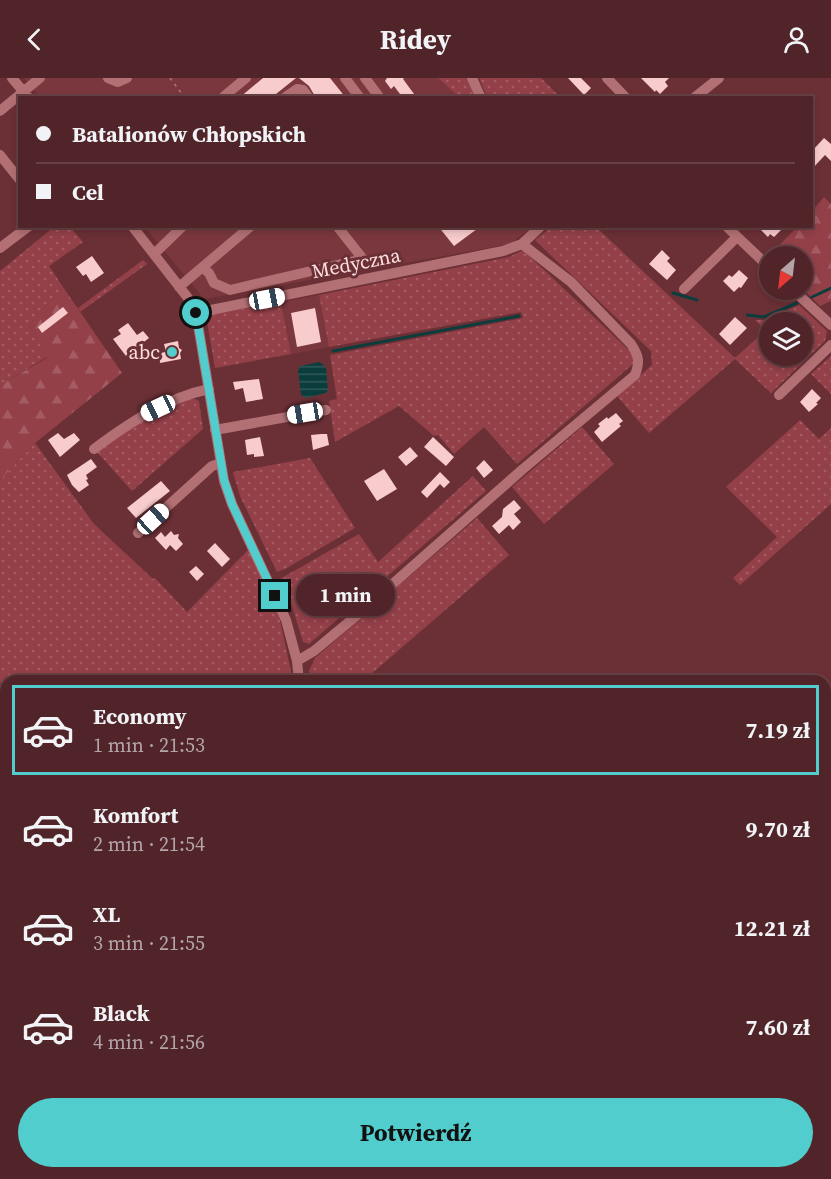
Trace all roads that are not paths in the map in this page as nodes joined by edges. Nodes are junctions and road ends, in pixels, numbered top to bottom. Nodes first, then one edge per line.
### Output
1 (12, 78) edge
2 (40, 78) edge
3 (108, 78) edge
4 (127, 78) edge
5 (246, 78) edge
6 (345, 78) edge
7 (365, 78) edge
8 (472, 78) edge
9 (607, 78) edge
10 (719, 78) edge
11 (26, 95) edge
12 (224, 96) edge
13 (287, 96) edge
14 (307, 96) edge
15 (358, 96) edge
16 (378, 96) edge
17 (480, 96) edge
18 (624, 96) edge
19 (696, 96) edge
20 (18, 100) edge
21 (0, 111) edge
22 (0, 155) edge
23 (18, 178) edge
24 (26, 228) edge
25 (134, 228) edge
26 (181, 228) edge
27 (249, 228) edge
28 (339, 228) edge
29 (539, 228) edge
30 (728, 228) edge
31 (737, 237) junction
32 (522, 244) junction
33 (0, 248) edge
34 (154, 254) junction
35 (759, 258) edge
36 (363, 259) junction
37 (203, 268) junction
38 (373, 278) junction
39 (179, 287) junction
40 (684, 289) dead end
41 (804, 300) edge
42 (196, 313) junction
43 (831, 326) edge
44 (831, 345) edge
45 (209, 389) junction
46 (779, 395) dead end
47 (326, 410) dead end
48 (215, 430) junction
49 (94, 449) dead end
50 (221, 463) junction
51 (138, 533) dead end
52 (297, 661) junction
53 (298, 675) edge

1 - 11 street
2 - 11 street
3 - 4 street
5 - 12 street
6 - 15 street
7 - 16 street
8 - 17 street
9 - 18 street
10 - 19 street
13 - 14 street
20 - 21 street
22 - 23 street
24 - 33 street
25 - 34 street
26 - 34 street
27 - 37 street
28 - 36 street
29 - 32 street
30 - 31 street
31 - 35 street
31 - 40 street
32 - 38 street, Medyczna
32 - 52 street
34 - 39 street
36 - 37 street
36 - 38 street
37 - 39 street
38 - 42 street, Medyczna
39 - 42 street
41 - 43 street
42 - 45 street
44 - 46 street
45 - 48 street
45 - 49 street
47 - 48 street
48 - 50 street
50 - 51 street
50 - 52 street
52 - 53 street

